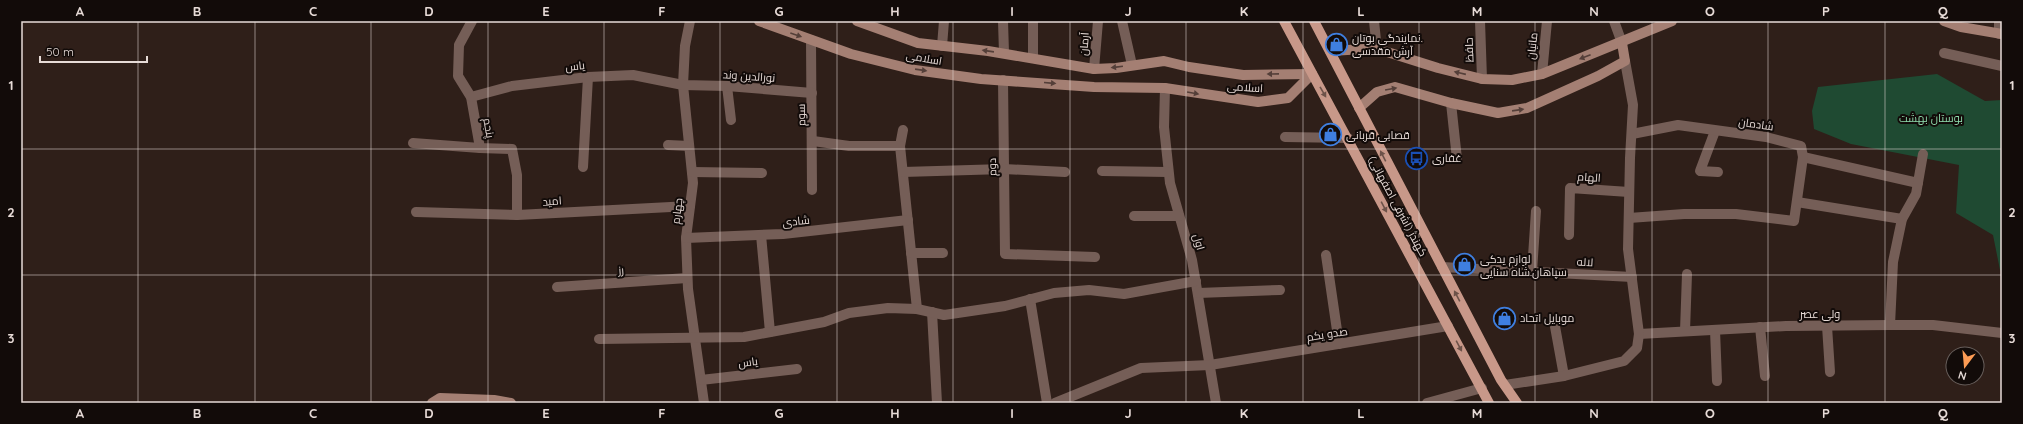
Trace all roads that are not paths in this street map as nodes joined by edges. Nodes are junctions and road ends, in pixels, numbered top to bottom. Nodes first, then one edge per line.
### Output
1 (472, 21) edge
2 (690, 21) edge
3 (759, 21) edge
4 (944, 21) edge
5 (1003, 21) edge
6 (1033, 21) edge
7 (1098, 21) edge
8 (1122, 21) edge
9 (1284, 21) edge
10 (1314, 21) edge
11 (1374, 21) edge
12 (1480, 21) edge
13 (1547, 21) edge
14 (1614, 21) edge
15 (1672, 21) edge
16 (1944, 21) edge
17 (1999, 21) edge
18 (861, 22) edge
19 (2000, 34) edge
20 (811, 40) junction
21 (1622, 43) junction
22 (942, 46) junction
23 (1377, 50) junction
24 (1330, 51) junction
25 (1004, 53) junction
26 (1944, 54) dead end
27 (1033, 58) junction
28 (1625, 60) junction
29 (1132, 65) junction
30 (2002, 66) edge
31 (1094, 69) junction
32 (1312, 74) junction
33 (1542, 74) junction
34 (588, 77) junction
35 (1482, 79) junction
36 (1003, 80) junction
37 (683, 85) junction
38 (727, 86) junction
39 (1165, 88) junction
40 (812, 93) junction
41 (471, 98) junction
42 (1451, 103) junction
43 (1359, 108) junction
44 (731, 120) dead end
45 (903, 130) dead end
46 (1715, 131) junction
47 (1632, 134) junction
48 (1285, 137) dead end
49 (1348, 138) junction
50 (813, 141) junction
51 (413, 143) dead end
52 (668, 145) dead end
53 (689, 146) junction
54 (900, 146) junction
55 (480, 148) junction
56 (1923, 154) dead end
57 (1803, 157) junction
58 (1457, 159) dead end
59 (583, 167) dead end
60 (1004, 169) junction
61 (1102, 171) dead end
62 (692, 172) junction
63 (903, 172) junction
64 (1065, 172) dead end
65 (1168, 172) junction
66 (1718, 172) dead end
67 (762, 173) dead end
68 (1918, 183) junction
69 (812, 190) dead end
70 (1629, 192) junction
71 (1796, 202) junction
72 (690, 206) junction
73 (1536, 211) dead end
74 (416, 212) dead end
75 (517, 215) junction
76 (1134, 216) dead end
77 (1179, 216) junction
78 (1629, 218) junction
79 (1902, 219) junction
80 (908, 220) junction
81 (761, 235) junction
82 (1570, 235) dead end
83 (686, 238) junction
84 (911, 253) junction
85 (943, 253) dead end
86 (1326, 255) dead end
87 (1095, 257) dead end
88 (1442, 267) junction
89 (1532, 272) junction
90 (1687, 274) dead end
91 (1632, 277) junction
92 (687, 278) junction
93 (1196, 281) junction
94 (557, 287) dead end
95 (1280, 290) dead end
96 (1198, 293) junction
97 (1030, 299) junction
98 (916, 309) junction
99 (932, 312) junction
100 (1554, 321) dead end
101 (1890, 325) junction
102 (1448, 326) junction
103 (1827, 326) junction
104 (1760, 327) junction
105 (1715, 330) junction
106 (1686, 331) junction
107 (770, 332) junction
108 (2002, 333) edge
109 (1639, 334) junction
110 (694, 338) junction
111 (599, 339) dead end
112 (1339, 344) junction
113 (1210, 365) junction
114 (797, 368) dead end
115 (1830, 372) dead end
116 (1564, 376) junction
117 (1765, 376) dead end
118 (701, 380) junction
119 (1717, 381) dead end
120 (1505, 385) junction
121 (1482, 388) junction
122 (432, 403) edge
123 (510, 403) edge
124 (704, 403) edge
125 (937, 403) edge
126 (1047, 403) edge
127 (1055, 403) edge
128 (1216, 403) edge
129 (1427, 403) edge
130 (1489, 403) edge
131 (1517, 403) edge

1 - 41 street, پنجم
2 - 37 street, چهارم
3 -> 20 street, اسلامی
4 - 22 street
5 - 25 street
6 - 27 street
7 - 31 street, آرمان
8 - 29 street
9 - 32 main road, کهندژ (اشرفی اصفهانی)
10 - 24 main road, کهندژ (اشرفی اصفهانی)
11 - 23 street
12 - 35 street, حافظ
13 - 33 street, مانیان
14 - 21 street
15 - 21 street
16 - 19 street
17 - 19 street
18 - 22 street, اسلامی
20 -> 36 street, اسلامی
20 - 40 street, سوم
21 - 28 street
21 -> 33 street
25 -> 22 street, اسلامی
23 - 24 street
35 -> 23 street
24 - 43 main road, کهندژ (اشرفی اصفهانی)
25 - 27 street, اسلامی
26 - 30 street
27 - 31 street, اسلامی
42 -> 28 street
28 - 47 street
29 -> 31 street, اسلامی
32 -> 29 street, اسلامی
39 -> 32 street, اسلامی
32 -> 49 main road, کهندژ (اشرفی اصفهانی)
33 - 35 street
34 - 37 street, یاس
34 - 41 street, یاس
34 - 59 street
36 -> 39 street, اسلامی
36 - 60 street, دوم
37 - 38 street, نورالدین وند
37 - 53 street, چهارم
38 - 40 street, نورالدین وند
38 - 44 street
39 - 65 street, اول
40 - 50 street, سوم
41 - 55 street, پنجم
43 -> 42 street
42 - 58 street
88 -> 43 main road, کهندژ (اشرفی اصفهانی)
45 - 54 street
46 - 47 street, شادمان
46 - 57 street, شادمان
46 - 66 street
47 - 70 street
48 - 49 street
49 -> 102 main road, کهندژ (اشرفی اصفهانی)
50 - 54 street
50 - 69 street, سوم
51 - 55 street
52 - 53 street
53 - 62 street, چهارم
54 - 63 street
55 - 75 street, پنجم
56 - 68 street
57 - 68 street
57 - 71 street
60 - 63 street
60 - 64 street
60 - 87 street, دوم
61 - 65 street
62 - 67 street
62 - 72 street, چهارم
63 - 80 street
65 - 77 street, اول
68 - 79 street
70 - 78 street
70 - 82 street, الهام
71 - 78 street
71 - 79 street
72 - 75 street, امید
72 - 83 street, چهارم
73 - 89 street
74 - 75 street, امید
76 - 77 street
77 - 93 street, اول
78 - 91 street
79 - 101 street
80 - 81 street, شادی
80 - 84 street
81 - 83 street, شادی
81 - 107 street
83 - 92 street, چهارم
84 - 85 street
84 - 98 street
86 - 112 street
88 - 89 street, لاله
120 -> 88 main road, کهندژ (اشرفی اصفهانی)
89 - 91 street, لاله
90 - 106 street
91 - 109 street
92 - 94 street, رز
92 - 110 street, چهارم
93 - 96 street, اول
93 - 97 street
95 - 96 street
96 - 113 street, اول
97 - 99 street
97 - 126 street
98 - 99 street
98 - 107 street
99 - 125 street
100 - 116 street
101 - 103 street, ولی عصر
101 - 108 street, ولی عصر
102 - 112 street, صدو یکم
102 -> 121 main road, کهندژ (اشرفی اصفهانی)
103 - 104 street, ولی عصر
103 - 115 street
104 - 105 street, ولی عصر
104 - 117 street
105 - 106 street, ولی عصر
105 - 119 street
106 - 109 street, ولی عصر
107 - 110 street
109 - 116 street
110 - 111 street
110 - 118 street, چهارم
112 - 113 street, صدو یکم
113 - 127 street, صدو یکم
113 - 128 street, اول
114 - 118 street, یاس
116 - 120 street
118 - 124 street, چهارم
120 - 131 main road, کهندژ (اشرفی اصفهانی)
121 - 129 street
121 - 130 main road, کهندژ (اشرفی اصفهانی)
122 - 123 street

